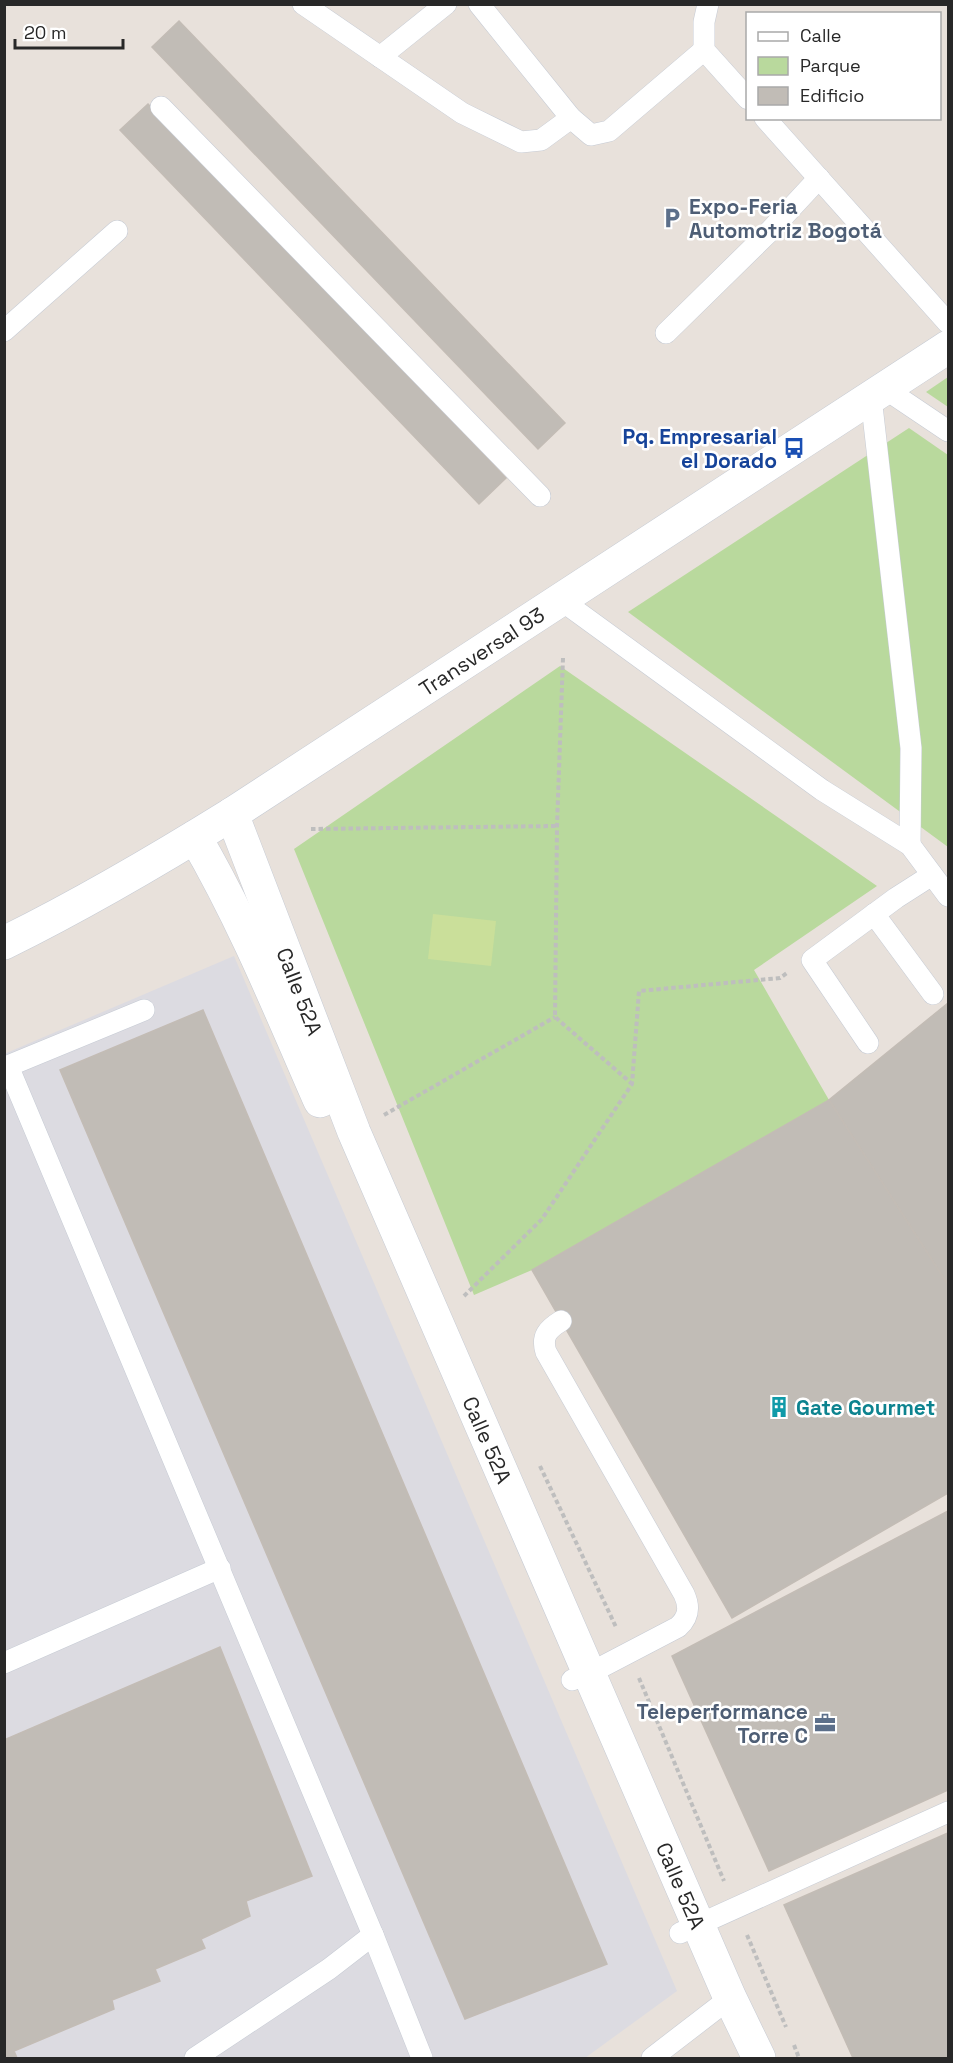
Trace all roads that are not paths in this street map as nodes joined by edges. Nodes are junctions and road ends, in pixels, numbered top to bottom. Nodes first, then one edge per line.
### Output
1 (303, 4) edge
2 (446, 4) edge
3 (479, 4) edge
4 (708, 4) edge
5 (704, 50) junction
6 (380, 57) junction
7 (746, 98) edge
8 (161, 107) dead end
9 (571, 118) junction
10 (767, 120) edge
11 (819, 178) junction
12 (117, 231) dead end
13 (948, 323) edge
14 (4, 331) edge
15 (666, 333) dead end
16 (948, 347) edge
17 (878, 393) junction
18 (948, 430) edge
19 (540, 496) dead end
20 (561, 600) junction
21 (232, 814) junction
22 (195, 837) junction
23 (910, 845) junction
24 (932, 875) junction
25 (948, 896) edge
26 (874, 914) junction
27 (4, 943) edge
28 (933, 994) dead end
29 (144, 1010) dead end
30 (868, 1043) dead end
31 (561, 1321) dead end
32 (220, 1568) junction
33 (4, 1663) edge
34 (581, 1677) junction
35 (948, 1812) edge
36 (689, 1928) junction
37 (373, 1935) junction
38 (723, 2004) junction
39 (195, 2058) edge
40 (422, 2058) edge
41 (652, 2058) edge
42 (736, 2058) edge
43 (759, 2058) edge

1 - 6 lane
2 - 6 lane
3 - 9 lane
4 - 5 lane
5 - 7 lane
5 - 9 lane
6 - 9 lane
8 - 19 lane
10 - 11 lane
11 - 13 lane
11 - 15 lane
12 - 14 lane
16 - 17 street, Transversal 93
17 - 18 lane
17 - 20 street, Transversal 93
17 - 23 lane
20 - 21 street, Transversal 93
20 - 23 lane
21 - 22 street, Transversal 93
21 - 34 street, Calle 52A
22 - 27 street, Transversal 93
22 - 34 street, Calle 52A
23 - 24 lane
24 - 25 lane
24 - 26 lane
26 - 28 lane
26 - 30 lane
29 - 32 lane
31 - 34 lane
32 - 33 lane
32 - 37 lane
34 - 36 street, Calle 52A
35 - 36 lane
36 - 38 street, Calle 52A
37 - 39 lane
37 - 40 lane
38 - 41 lane
38 - 42 street, Calle 52A
38 - 43 street, Calle 52A

